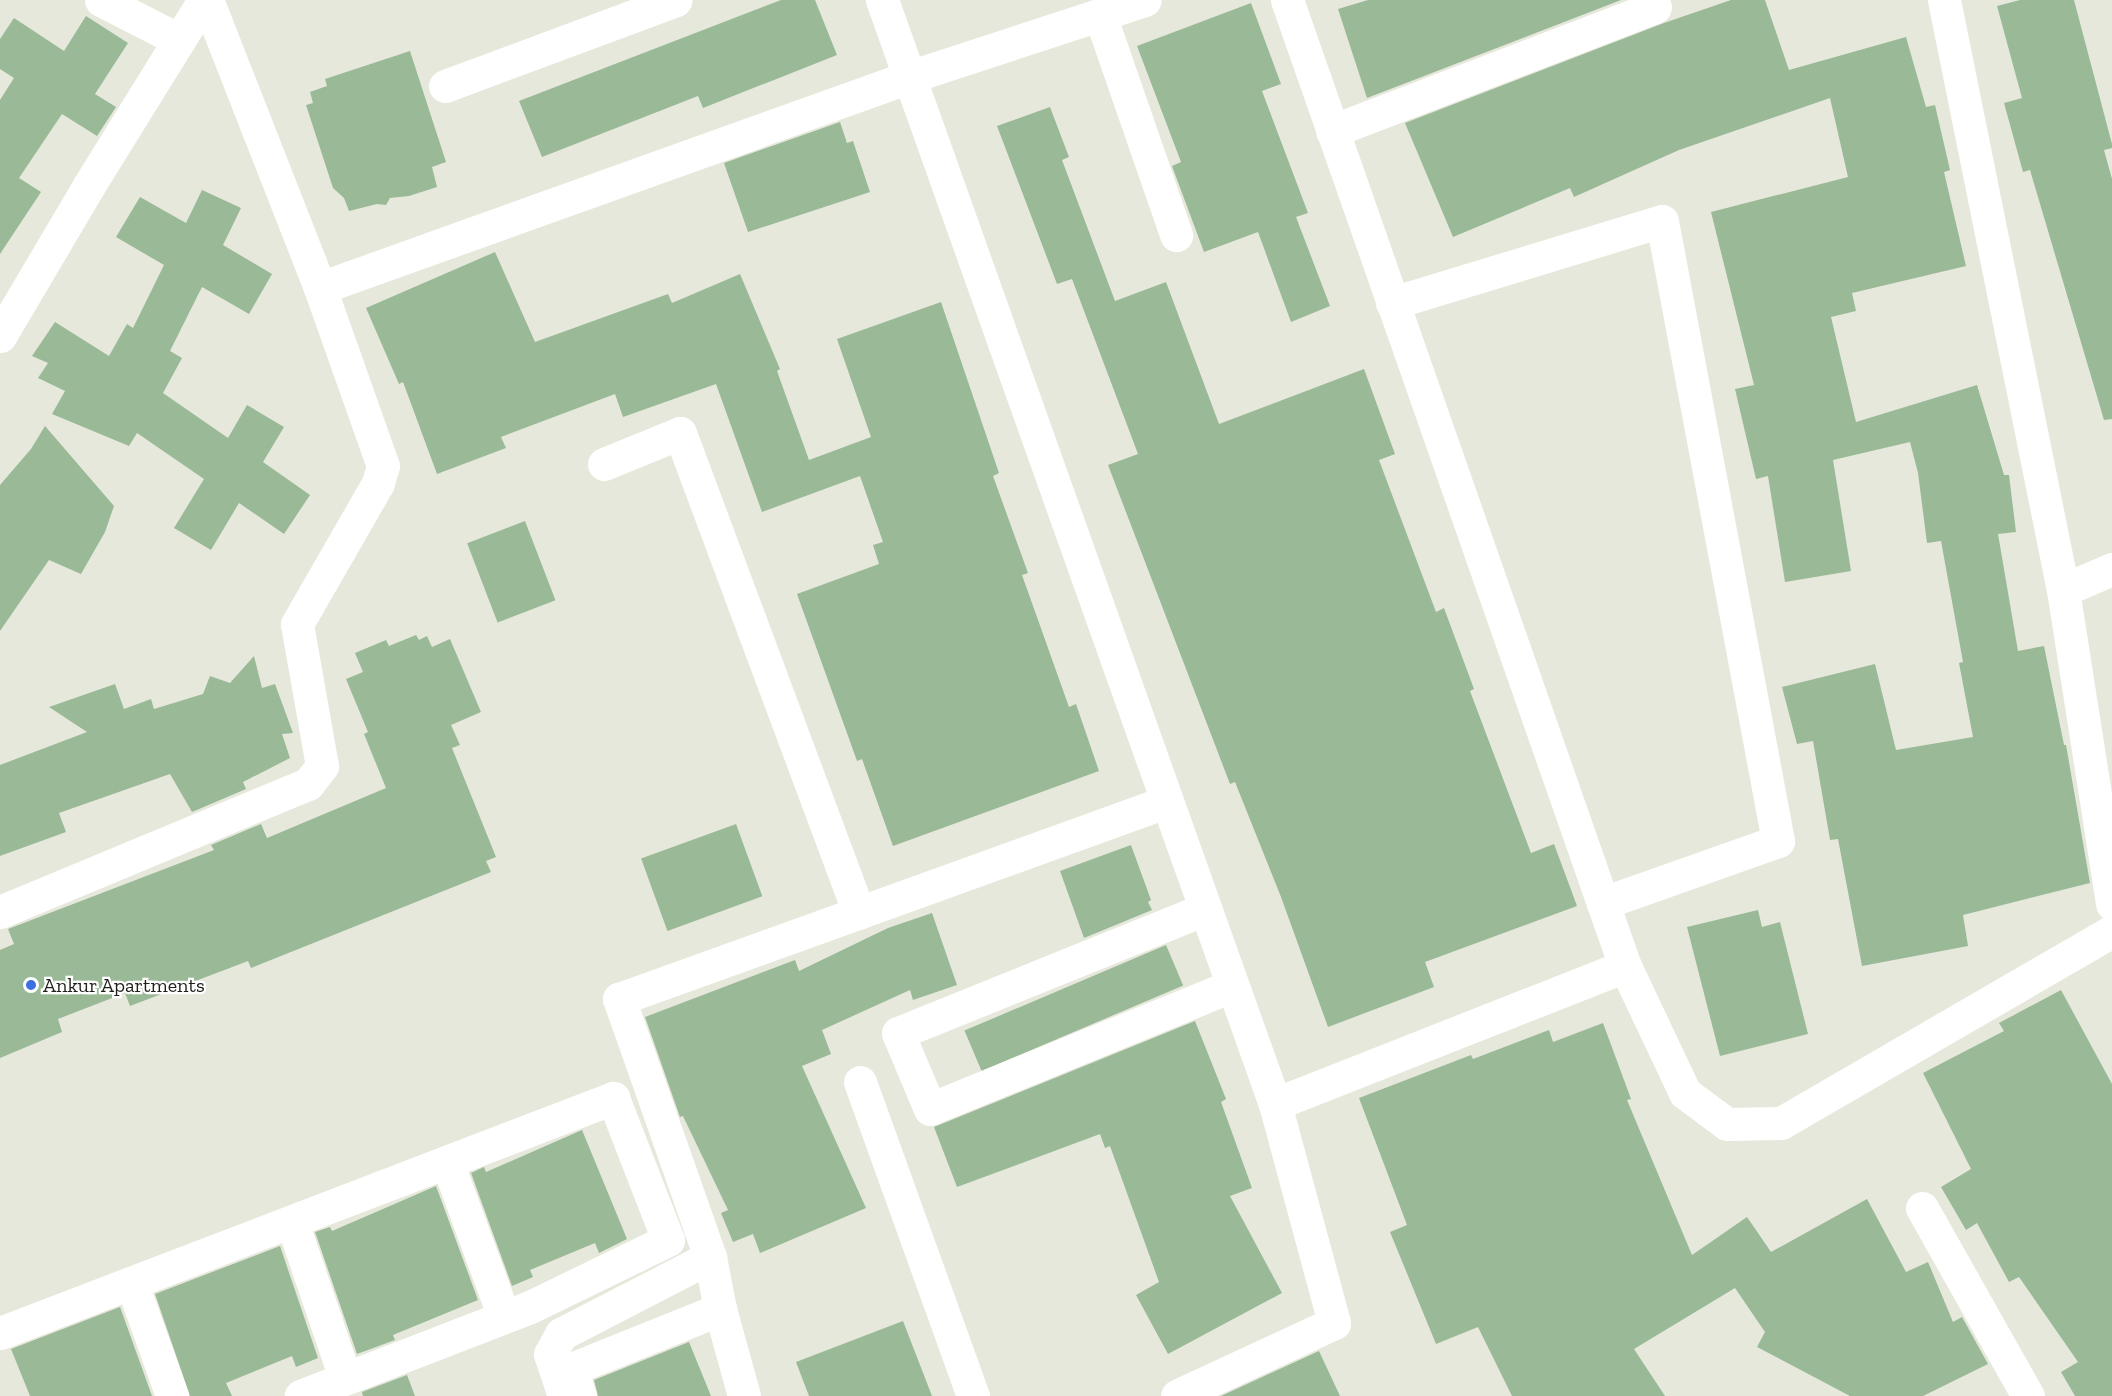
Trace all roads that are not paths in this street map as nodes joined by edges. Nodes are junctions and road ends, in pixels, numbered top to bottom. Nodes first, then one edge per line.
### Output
1 (101, 0) edge
2 (206, 0) edge
3 (676, 0) edge
4 (882, 0) edge
5 (1145, 0) edge
6 (1287, 0) edge
7 (1944, 0) edge
8 (1655, 7) dead end
9 (1101, 15) junction
10 (179, 40) junction
11 (909, 77) junction
12 (445, 86) dead end
13 (1332, 131) junction
14 (1176, 235) dead end
15 (320, 288) junction
16 (1392, 303) junction
17 (0, 336) edge
18 (604, 464) dead end
19 (2112, 569) edge
20 (2063, 590) junction
21 (1166, 802) junction
22 (1603, 903) junction
23 (2112, 904) edge
24 (1205, 909) junction
25 (0, 912) edge
26 (859, 913) junction
27 (2112, 931) edge
28 (1625, 966) junction
29 (1232, 986) junction
30 (860, 1082) dead end
31 (1275, 1104) junction
32 (447, 1162) junction
33 (1922, 1208) dead end
34 (292, 1221) junction
35 (710, 1257) junction
36 (132, 1284) junction
37 (720, 1309) junction
38 (517, 1312) junction
39 (0, 1333) edge
40 (561, 1334) junction
41 (345, 1378) junction
42 (172, 1396) edge
43 (301, 1396) edge
44 (564, 1396) edge
45 (580, 1396) edge
46 (744, 1396) edge
47 (972, 1396) edge
48 (1177, 1396) edge
49 (2028, 1396) edge

1 - 10 street
2 - 10 street
2 - 15 street
3 - 12 street
4 - 11 street
5 - 9 street
6 - 13 street
7 - 20 street
8 - 13 street
9 - 11 street
9 - 14 street
10 - 17 street
11 - 15 street
11 - 21 street
13 - 16 street
15 - 25 street
16 - 22 street
16 - 22 street
18 - 26 street
19 - 20 street
20 - 23 street
21 - 24 street
21 - 26 street
22 - 28 street
24 - 29 street
24 - 29 street
26 - 35 street
27 - 28 street
28 - 31 street
29 - 31 street
30 - 47 street
31 - 48 street
32 - 34 street
32 - 38 street
32 - 38 street
33 - 49 street
34 - 36 street
34 - 41 street
35 - 37 street
35 - 40 street
36 - 39 street
36 - 42 street
37 - 45 street
37 - 46 street
38 - 40 street
38 - 41 street
40 - 44 street
41 - 43 street

